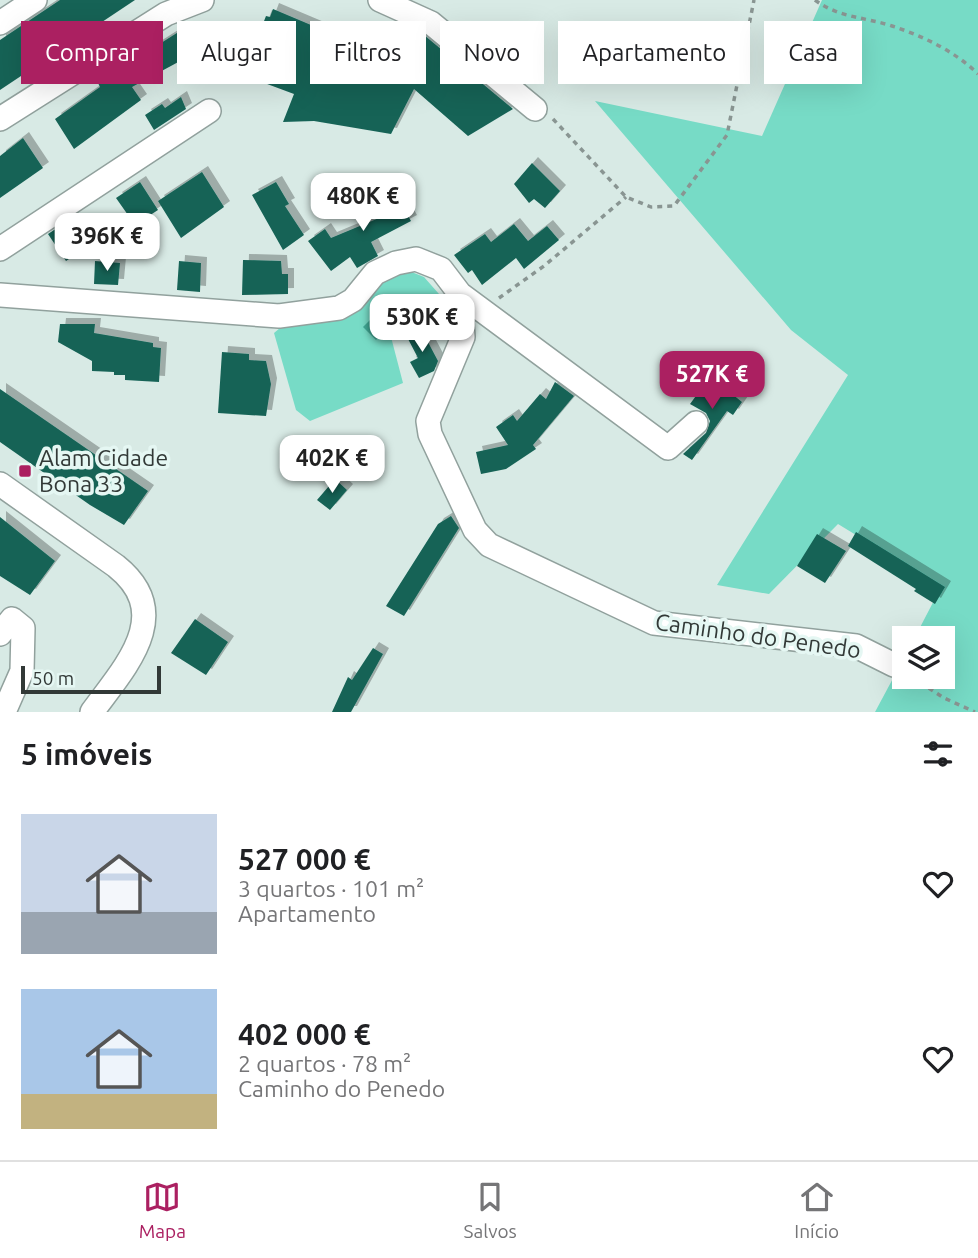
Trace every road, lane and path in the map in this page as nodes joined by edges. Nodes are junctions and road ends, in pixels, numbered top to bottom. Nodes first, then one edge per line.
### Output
1 (34, 0) edge
2 (202, 0) edge
3 (380, 0) edge
4 (754, 0) edge
5 (815, 0) edge
6 (0, 23) edge
7 (978, 74) edge
8 (535, 109) joint
9 (209, 111) dead end
10 (0, 119) edge
11 (626, 197) junction
12 (0, 249) edge
13 (460, 294) junction
14 (0, 295) edge
15 (482, 310) junction
16 (696, 423) dead end
17 (0, 484) edge
18 (0, 634) edge
19 (892, 665) edge
20 (930, 689) edge
21 (4, 712) edge
22 (92, 712) edge
23 (975, 712) edge

1 - 6 street
2 - 10 street
3 - 8 street
4 - 11 path
5 - 7 path
8 - 11 path
9 - 12 street
11 - 15 path
13 - 14 street
13 - 15 street
13 - 19 street, Caminho do Penedo
15 - 16 street
17 - 22 street
18 - 21 street
20 - 23 path

